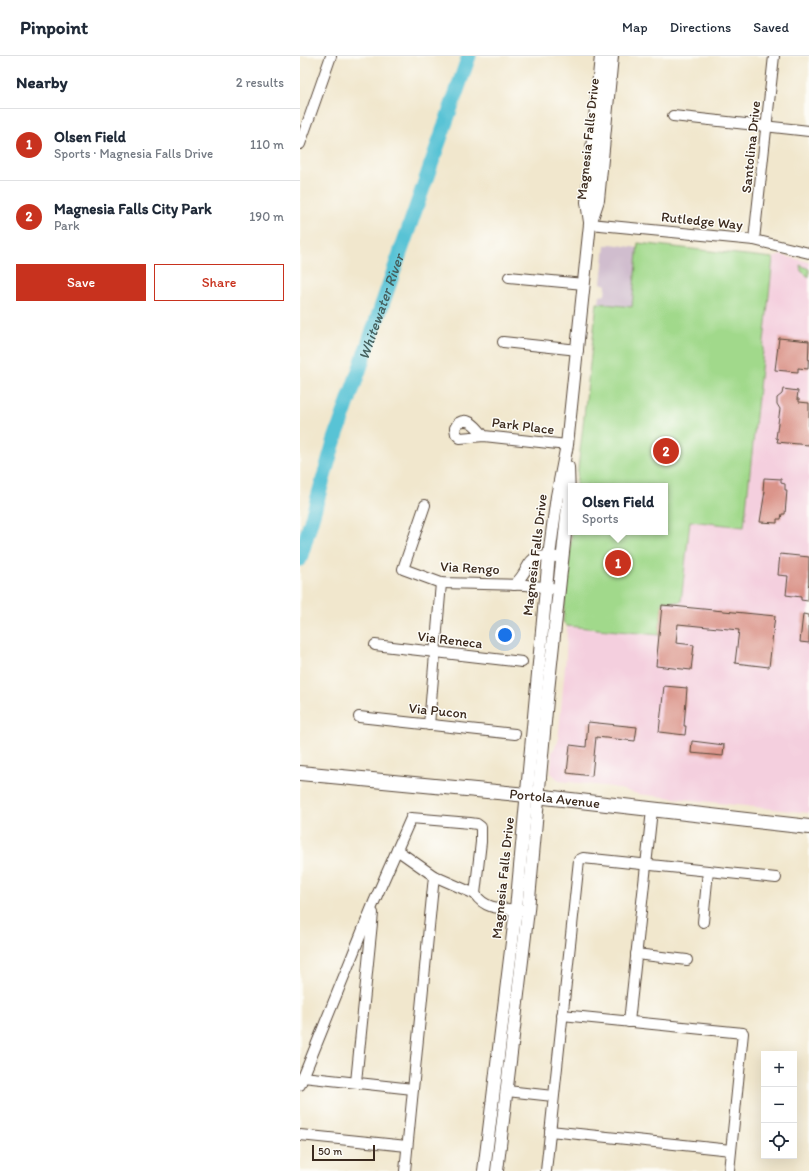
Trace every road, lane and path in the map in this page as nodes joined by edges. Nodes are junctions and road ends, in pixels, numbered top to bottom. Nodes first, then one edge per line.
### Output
1 (331, 56) edge
2 (601, 56) edge
3 (612, 56) edge
4 (774, 56) edge
5 (673, 116) dead end
6 (767, 126) junction
7 (809, 131) edge
8 (302, 134) edge
9 (300, 144) edge
10 (590, 224) junction
11 (754, 240) junction
12 (809, 253) edge
13 (509, 277) dead end
14 (584, 284) junction
15 (503, 342) dead end
16 (578, 350) junction
17 (484, 436) junction
18 (567, 445) junction
19 (568, 483) edge
20 (425, 505) dead end
21 (568, 506) edge
22 (548, 556) junction
23 (562, 558) junction
24 (441, 583) junction
25 (514, 585) junction
26 (545, 588) junction
27 (559, 589) junction
28 (375, 645) dead end
29 (435, 652) junction
30 (522, 662) dead end
31 (359, 717) dead end
32 (429, 725) junction
33 (515, 734) dead end
34 (306, 773) edge
35 (533, 796) junction
36 (652, 810) junction
37 (809, 828) edge
38 (397, 850) junction
39 (645, 864) junction
40 (708, 871) junction
41 (434, 876) junction
42 (776, 878) dead end
43 (475, 894) junction
44 (374, 902) junction
45 (516, 909) junction
46 (528, 910) junction
47 (703, 922) dead end
48 (636, 954) junction
49 (687, 960) dead end
50 (562, 1015) junction
51 (629, 1022) junction
52 (302, 1081) edge
53 (356, 1082) junction
54 (413, 1089) junction
55 (507, 1090) junction
56 (553, 1096) junction
57 (550, 1131) junction
58 (300, 1135) edge
59 (407, 1146) junction
60 (731, 1150) junction
61 (405, 1171) edge
62 (484, 1171) edge
63 (497, 1171) edge
64 (546, 1171) edge
65 (729, 1171) edge

1 - 8 street
2 - 10 street, Magnesia Falls Drive
3 - 10 street, Magnesia Falls Drive
4 - 6 street, Santolina Drive
5 - 6 street
6 - 7 street
6 - 11 street, Santolina Drive
8 - 9 street
10 - 11 street, Rutledge Way
10 - 14 street, Magnesia Falls Drive
11 - 12 street, Rutledge Way
13 - 14 street
14 - 16 street, Magnesia Falls Drive
15 - 16 street
16 - 18 street, Magnesia Falls Drive
17 - 17 street, Park Place
17 - 18 street, Park Place
18 - 19 street, Magnesia Falls Drive
18 - 22 street, Magnesia Falls Drive
20 - 24 street, Via Rengo
21 - 23 street, Magnesia Falls Drive
22 - 23 street, Via Rengo
22 - 25 street, Via Rengo
22 - 26 street, Magnesia Falls Drive
23 - 27 street, Magnesia Falls Drive
24 - 25 street, Via Rengo
24 - 29 street
25 - 26 street, Via Rengo
26 - 27 street, Via Rengo
26 - 35 street, Magnesia Falls Drive
27 - 35 street, Magnesia Falls Drive
28 - 29 street, Via Reneca
29 - 30 street, Via Reneca
29 - 32 street
31 - 32 street, Via Pucon
32 - 33 street, Via Pucon
34 - 35 main road, Portola Avenue
35 - 36 main road, Portola Avenue
35 - 45 street, Magnesia Falls Drive
35 - 46 street, Magnesia Falls Drive
36 - 37 main road, Portola Avenue
36 - 39 street
38 - 41 street
38 - 43 street
38 - 44 street
39 - 40 street
39 - 48 street
39 - 50 street
40 - 42 street
40 - 47 street
41 - 43 street
41 - 54 street
43 - 45 street
44 - 52 street
44 - 53 street
45 - 46 street
45 - 62 street, Magnesia Falls Drive
46 - 55 street, Magnesia Falls Drive
48 - 49 street
48 - 51 street
50 - 51 street
50 - 56 street
51 - 60 street
52 - 53 street
53 - 54 street
54 - 59 street
55 - 56 street
55 - 63 street, Magnesia Falls Drive
56 - 57 street
57 - 60 street
57 - 64 street
58 - 59 street
59 - 61 street
60 - 65 street

